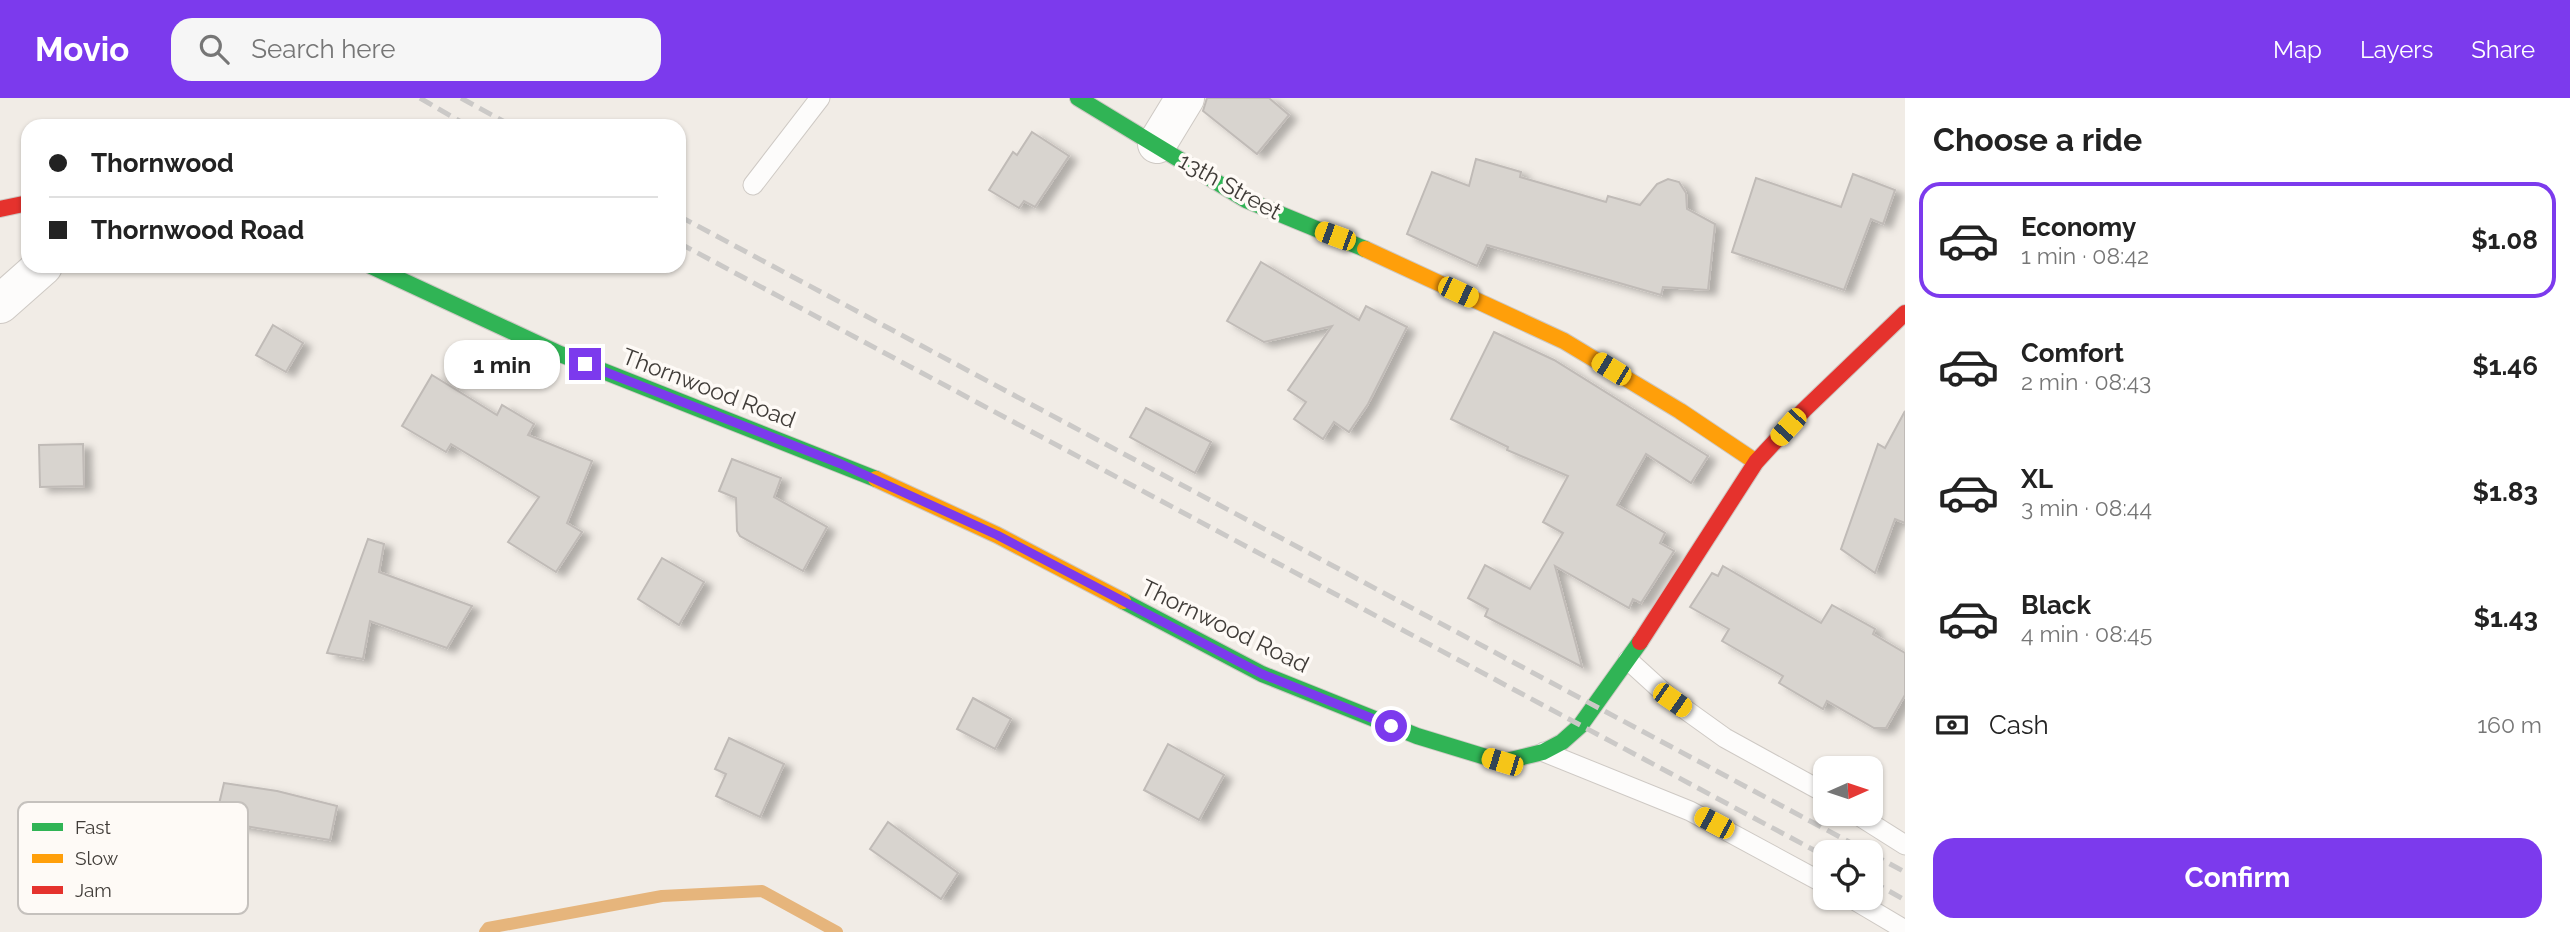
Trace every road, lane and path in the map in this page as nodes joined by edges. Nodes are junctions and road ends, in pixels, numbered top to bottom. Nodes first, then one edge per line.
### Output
1 (820, 98) edge
2 (1079, 98) edge
3 (1185, 98) edge
4 (1157, 144) junction
5 (752, 185) dead end
6 (21, 205) edge
7 (0, 209) edge
8 (35, 273) edge
9 (386, 273) edge
10 (0, 304) edge
11 (1905, 313) edge
12 (1756, 462) junction
13 (1628, 660) junction
14 (1543, 752) junction
15 (1813, 786) edge
16 (1875, 826) edge
17 (1905, 845) edge
18 (1813, 878) edge
19 (1871, 910) edge
20 (1905, 930) edge

1 - 5 lane
2 - 4 street, 13th Street
3 - 4 street
4 - 12 street, 13th Street
6 - 7 street
8 - 10 street
9 - 14 street, Thornwood Road
11 - 12 street, Thornwood Road
12 - 13 street, Thornwood Road
13 - 14 street, Thornwood Road
13 - 15 lane
14 - 18 lane
16 - 17 lane
19 - 20 lane

